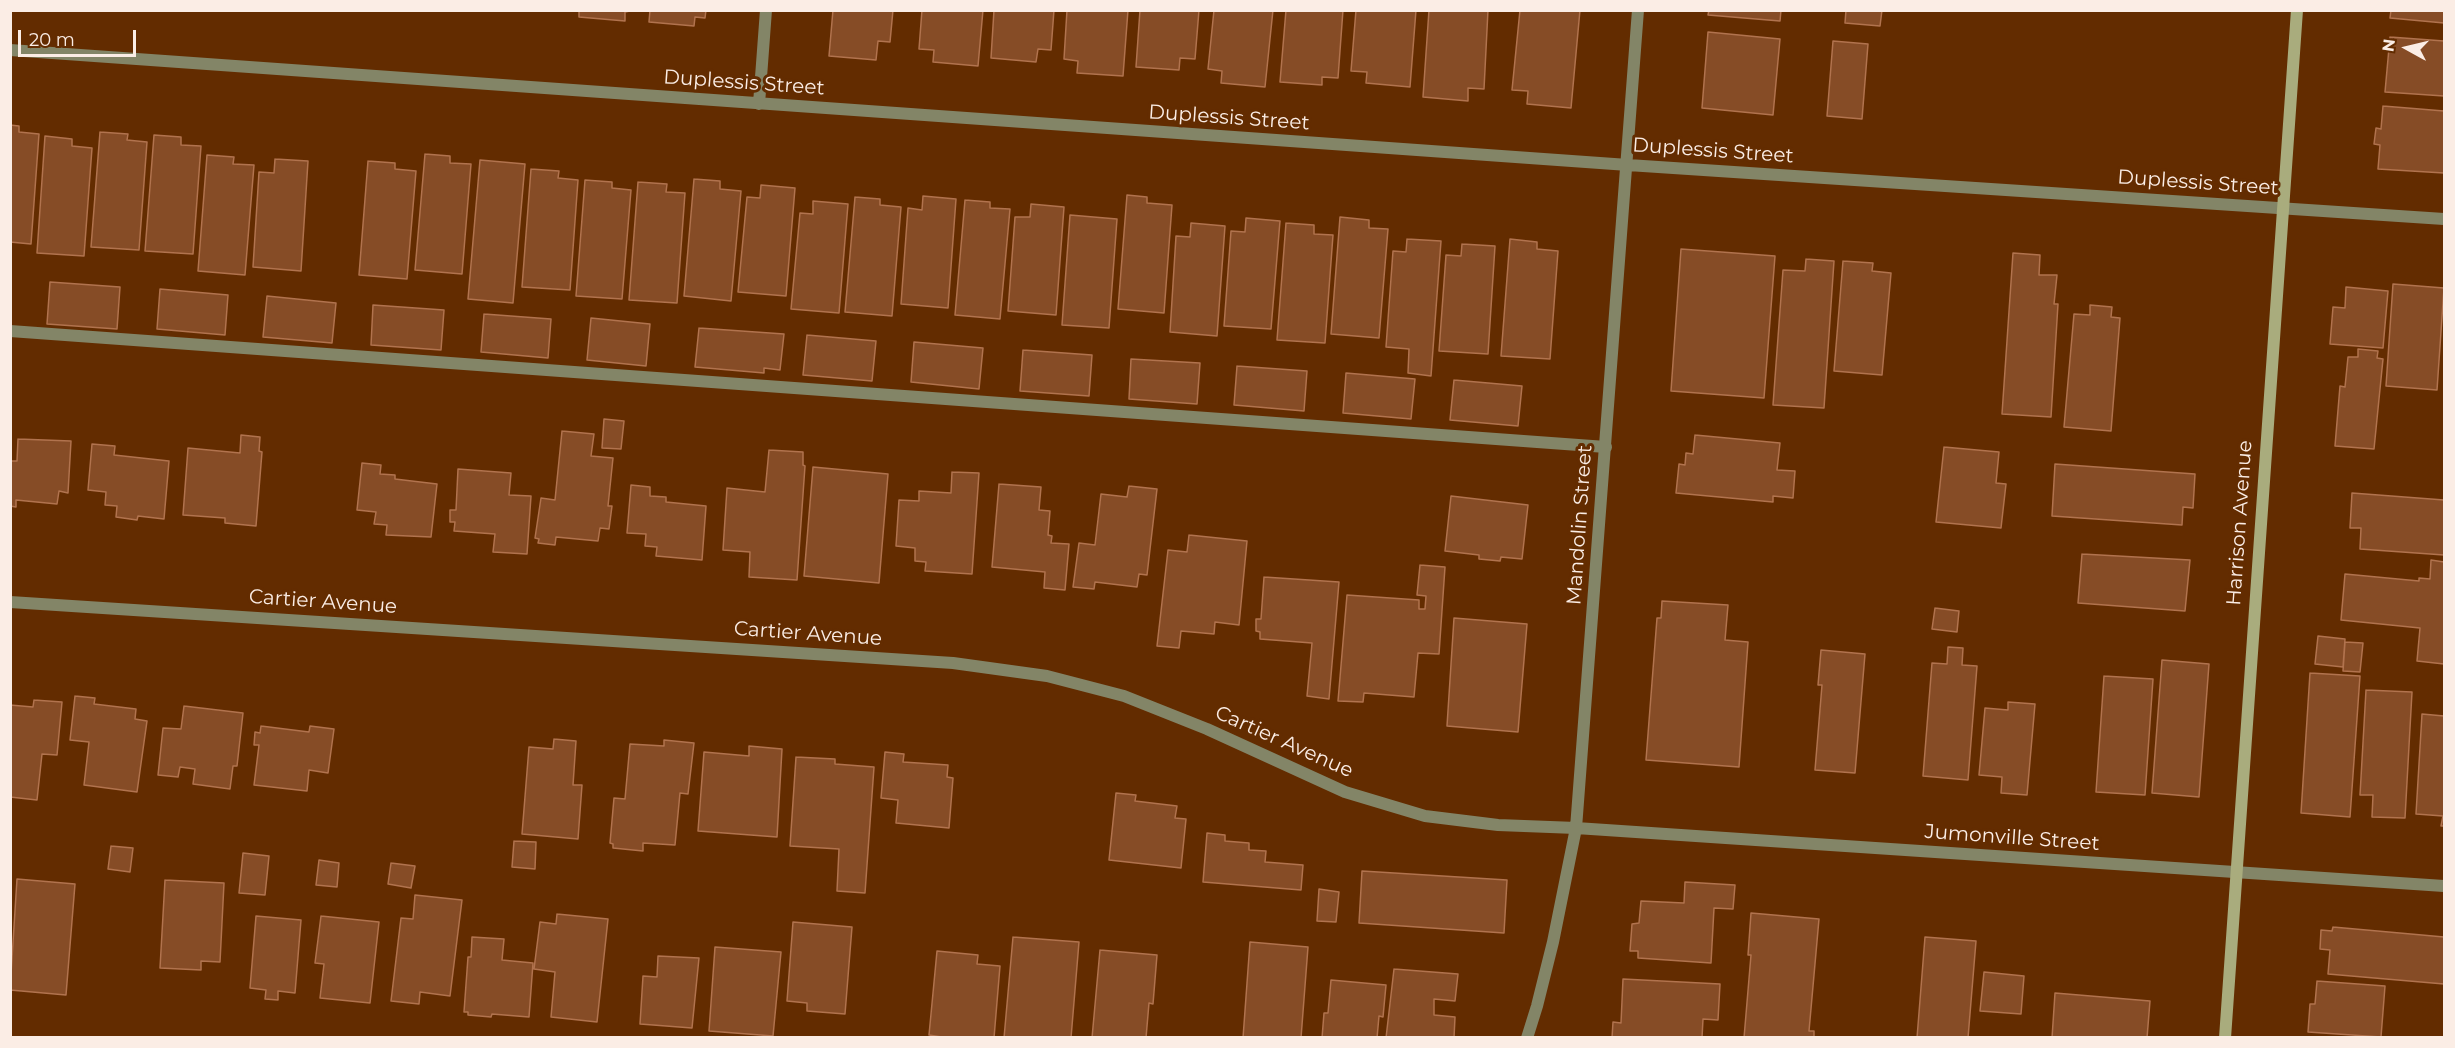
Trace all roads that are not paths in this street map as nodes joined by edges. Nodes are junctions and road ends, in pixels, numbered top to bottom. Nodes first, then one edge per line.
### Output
1 (766, 10) edge
2 (1638, 10) edge
3 (2297, 10) edge
4 (10, 50) edge
5 (759, 104) junction
6 (1628, 165) junction
7 (2282, 208) junction
8 (2445, 219) edge
9 (10, 331) edge
10 (1606, 447) junction
11 (10, 602) edge
12 (1576, 828) junction
13 (2235, 872) junction
14 (2445, 886) edge
15 (1527, 1038) edge
16 (2225, 1038) edge

1 - 5 street
2 - 6 street, Mandolin Street
3 - 7 street, Harrison Avenue
4 - 5 street, Duplessis Street
5 - 6 street, Duplessis Street
6 - 7 street, Duplessis Street
6 - 10 street, Mandolin Street
7 - 8 street, Duplessis Street
7 - 13 street, Harrison Avenue
9 - 10 street
10 - 12 street, Mandolin Street
11 - 12 street, Cartier Avenue
12 - 13 street, Jumonville Street
12 - 15 street, Mandolin Street
13 - 14 street, Jumonville Street
13 - 16 street, Harrison Avenue

